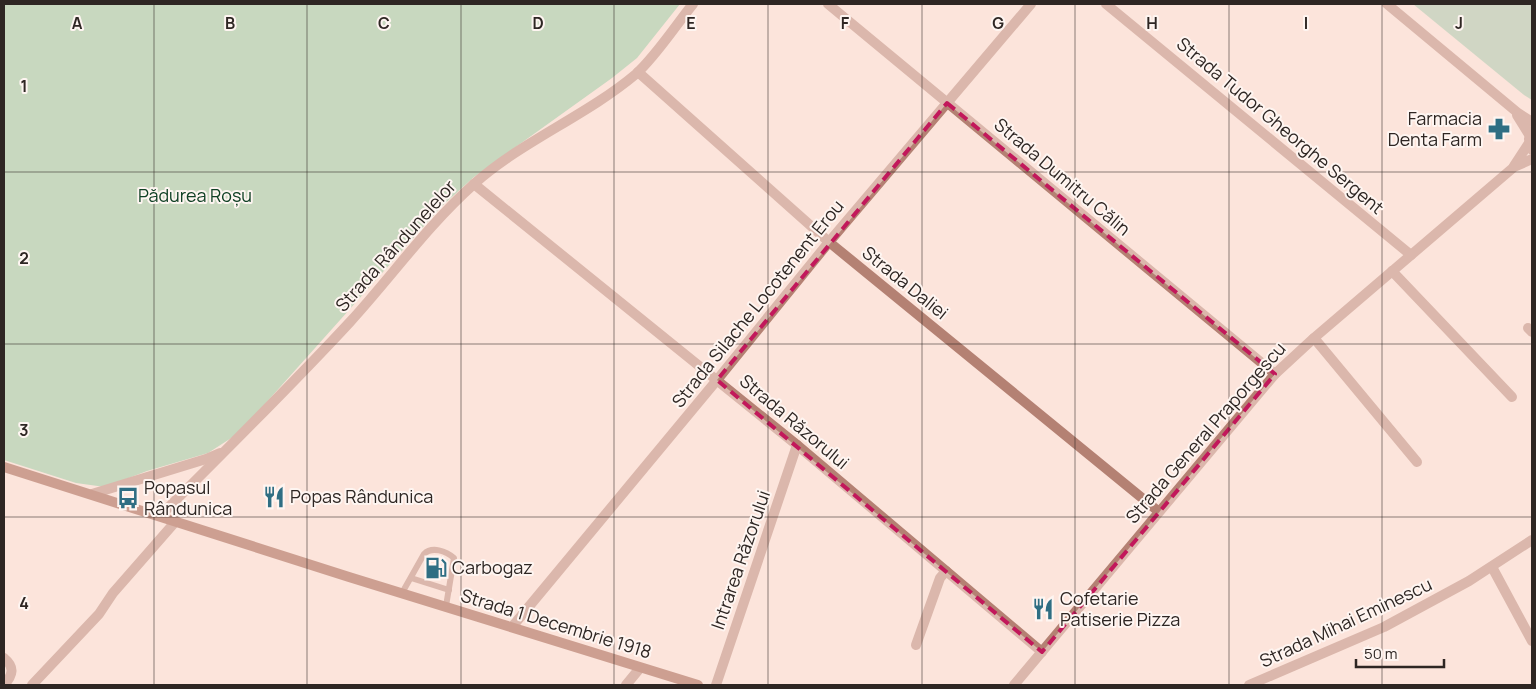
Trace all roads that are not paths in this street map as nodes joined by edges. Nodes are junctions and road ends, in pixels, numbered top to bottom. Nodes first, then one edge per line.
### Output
1 (694, 4) edge
2 (828, 4) edge
3 (1031, 4) edge
4 (1106, 4) edge
5 (1388, 4) edge
6 (638, 72) junction
7 (947, 103) junction
8 (1512, 108) junction
9 (1532, 122) edge
10 (1531, 140) edge
11 (1532, 159) edge
12 (1514, 167) junction
13 (474, 184) junction
14 (829, 242) junction
15 (1411, 255) junction
16 (1392, 271) junction
17 (1314, 338) junction
18 (1275, 374) junction
19 (717, 380) junction
20 (1512, 397) dead end
21 (797, 445) junction
22 (227, 449) junction
23 (1417, 462) dead end
24 (4, 466) edge
25 (92, 494) junction
26 (1158, 511) junction
27 (160, 516) junction
28 (176, 521) junction
29 (1532, 540) edge
30 (1492, 567) junction
31 (946, 571) junction
32 (411, 578) junction
33 (449, 590) junction
34 (402, 593) junction
35 (446, 606) junction
36 (512, 627) junction
37 (1532, 641) edge
38 (916, 645) dead end
39 (1042, 652) junction
40 (4, 658) edge
41 (640, 668) junction
42 (4, 685) edge
43 (32, 685) edge
44 (626, 685) edge
45 (698, 685) edge
46 (716, 685) edge
47 (1014, 685) edge
48 (1249, 685) edge

1 - 6 street, Strada Rândunelelor
2 - 7 street, Strada Dumitru Călin
3 - 7 street, Strada Silache Locotenent Erou
4 - 15 street, Strada Tudor Gheorghe Sergent
5 - 8 street
6 - 13 street, Strada Rândunelelor
6 - 14 street, Strada Daliei
7 - 14 street, Strada Silache Locotenent Erou
7 - 18 street, Strada Dumitru Călin
8 - 9 street
8 - 10 street
10 - 12 street, Strada General Praporgescu
11 - 12 street, Strada General Praporgescu
12 - 15 street, Strada General Praporgescu
13 - 19 street, Strada Răzorului
13 - 22 street, Strada Rândunelelor
14 - 19 street, Strada Silache Locotenent Erou
14 - 26 street, Strada Daliei
15 - 16 street, Strada General Praporgescu
16 - 17 street, Strada General Praporgescu
16 - 20 street
17 - 18 street, Strada General Praporgescu
17 - 23 street
18 - 26 street, Strada General Praporgescu
19 - 21 street, Strada Răzorului
19 - 36 street, Strada Silache Locotenent Erou
21 - 31 street, Strada Răzorului
21 - 46 street, Intrarea Răzorului
22 - 25 street, Strada Rândunelelor
22 - 27 street, Strada Rândunelelor
24 - 25 main road, Strada 1 Decembrie 1918
25 - 27 main road, Strada 1 Decembrie 1918
26 - 39 street, Strada General Praporgescu
27 - 28 main road, Strada 1 Decembrie 1918
28 - 34 main road, Strada 1 Decembrie 1918
28 - 43 street
29 - 30 street, Strada Mihai Eminescu
30 - 37 street
30 - 48 street, Strada Mihai Eminescu
31 - 38 street
31 - 39 street, Strada Răzorului
32 - 33 lane
32 - 33 lane
32 - 34 lane
33 - 35 lane
34 - 35 main road, Strada 1 Decembrie 1918
35 - 36 main road, Strada 1 Decembrie 1918
36 - 41 main road, Strada 1 Decembrie 1918
39 - 47 street, Strada General Praporgescu
40 - 42 street
41 - 44 street
41 - 45 main road, Strada 1 Decembrie 1918

